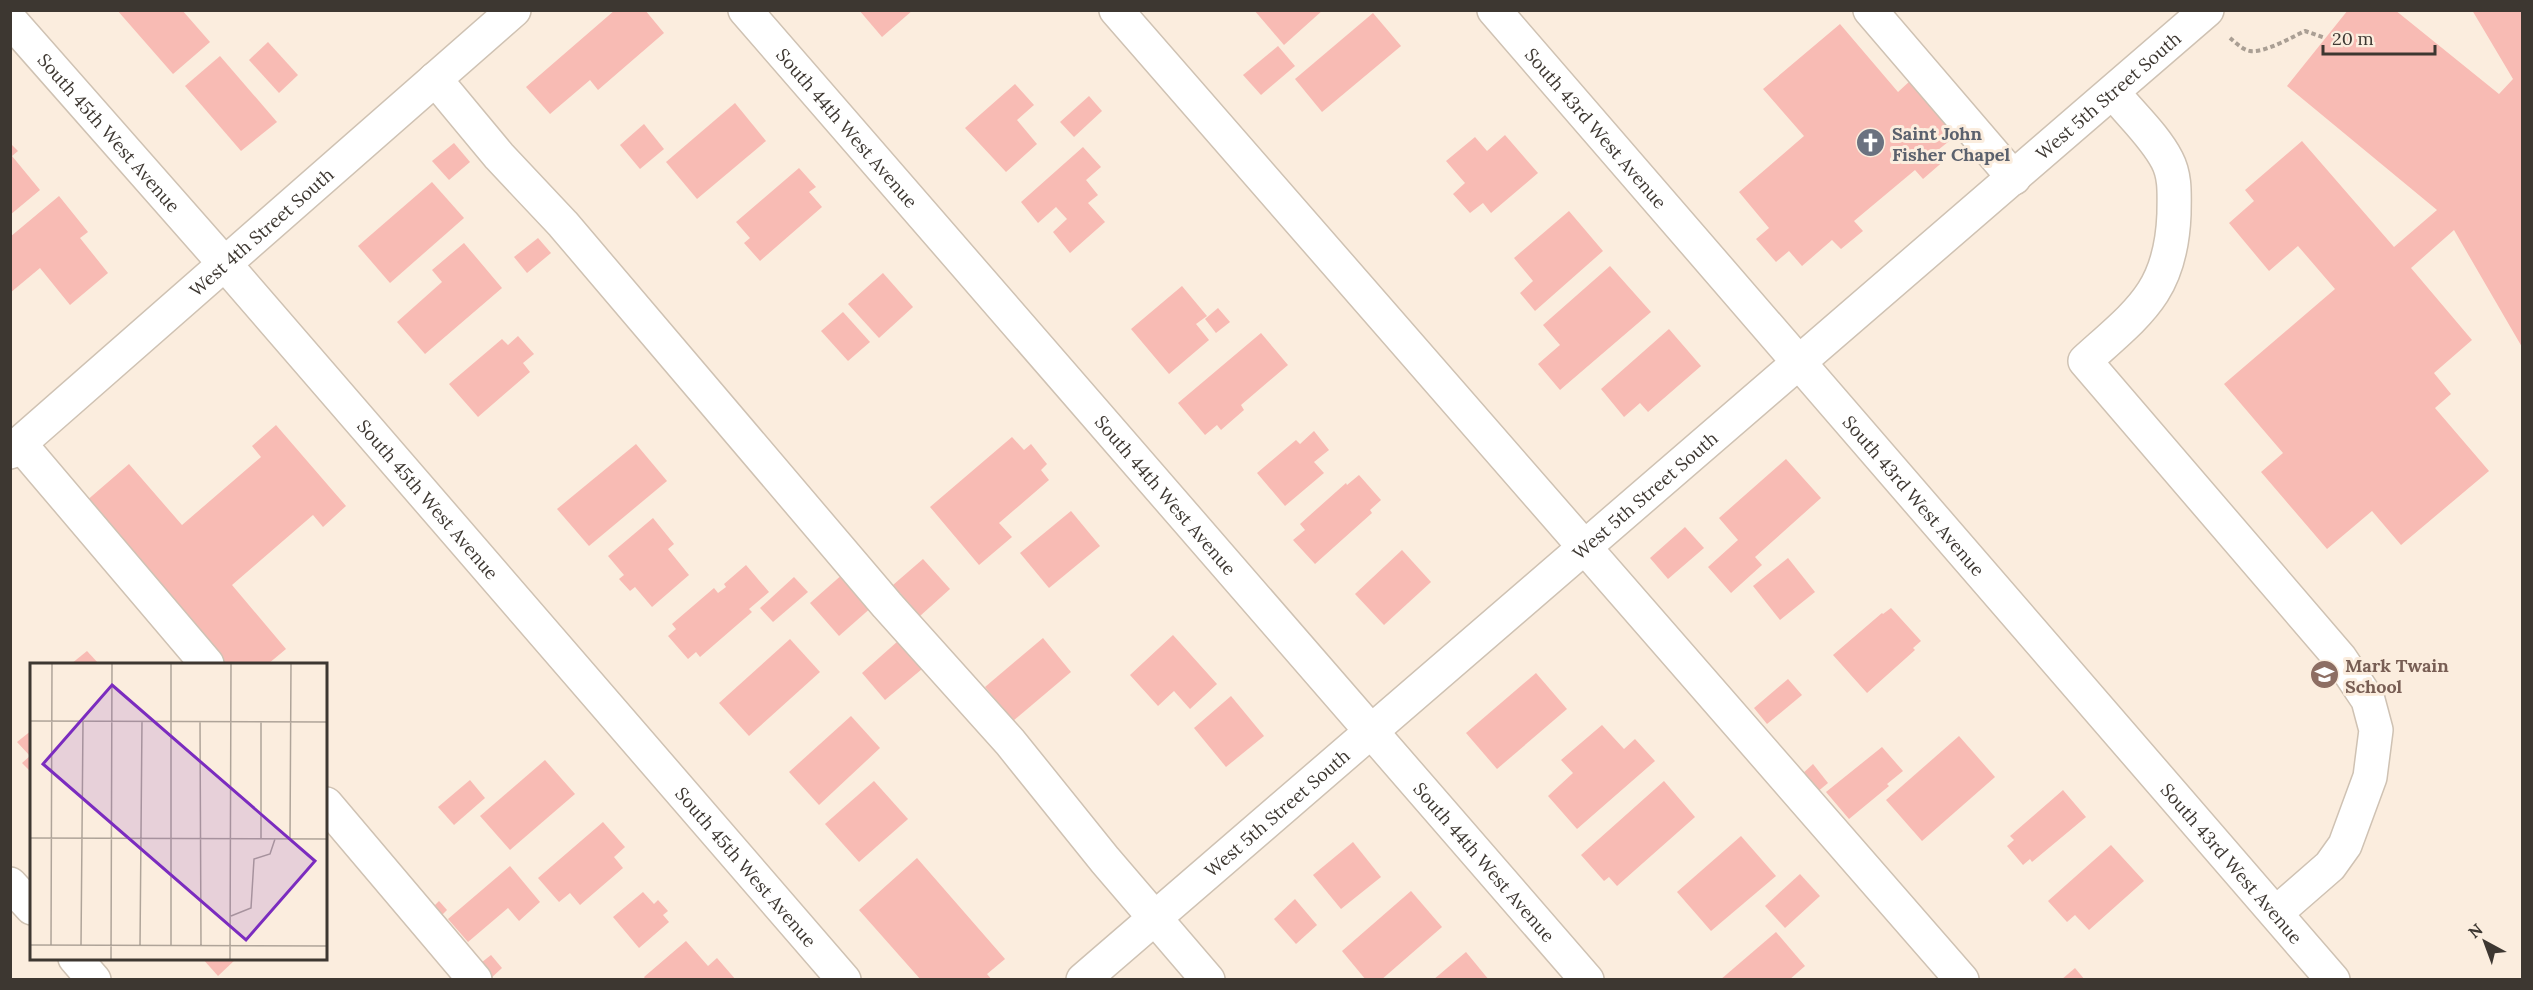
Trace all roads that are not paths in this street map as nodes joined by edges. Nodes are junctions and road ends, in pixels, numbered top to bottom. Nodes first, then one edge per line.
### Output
1 (514, 10) edge
2 (745, 10) edge
3 (1116, 10) edge
4 (1494, 10) edge
5 (1870, 10) edge
6 (10, 20) edge
7 (2218, 23) edge
8 (435, 79) junction
9 (2113, 92) junction
10 (2014, 178) junction
11 (224, 263) junction
12 (1800, 362) junction
13 (15, 448) edge
14 (1585, 549) junction
15 (206, 663) edge
16 (1372, 733) junction
17 (327, 805) edge
18 (10, 884) edge
19 (30, 906) edge
20 (2276, 913) junction
21 (1155, 918) junction
22 (77, 960) edge
23 (94, 980) edge
24 (475, 980) edge
25 (844, 980) edge
26 (1083, 980) edge
27 (1208, 980) edge
28 (1587, 980) edge
29 (1962, 980) edge
30 (2333, 980) edge

1 - 8 street, West 4th Street South
2 - 16 street, South 44th West Avenue
3 - 14 street
4 - 12 street, South 43rd West Avenue
5 - 10 street
6 - 11 street, South 45th West Avenue
7 - 9 street, West 5th Street South
8 - 11 street, West 4th Street South
8 - 21 street
9 - 10 street, West 5th Street South
9 - 20 street
10 - 12 street, West 5th Street South
11 - 13 street, West 4th Street South
11 - 25 street, South 45th West Avenue
12 - 14 street, West 5th Street South
12 - 20 street, South 43rd West Avenue
13 - 15 street
14 - 16 street, West 5th Street South
14 - 29 street
16 - 21 street, West 5th Street South
16 - 28 street, South 44th West Avenue
17 - 24 street
18 - 19 street
20 - 30 street, South 43rd West Avenue
21 - 26 street, West 5th Street South
21 - 27 street
22 - 23 street

